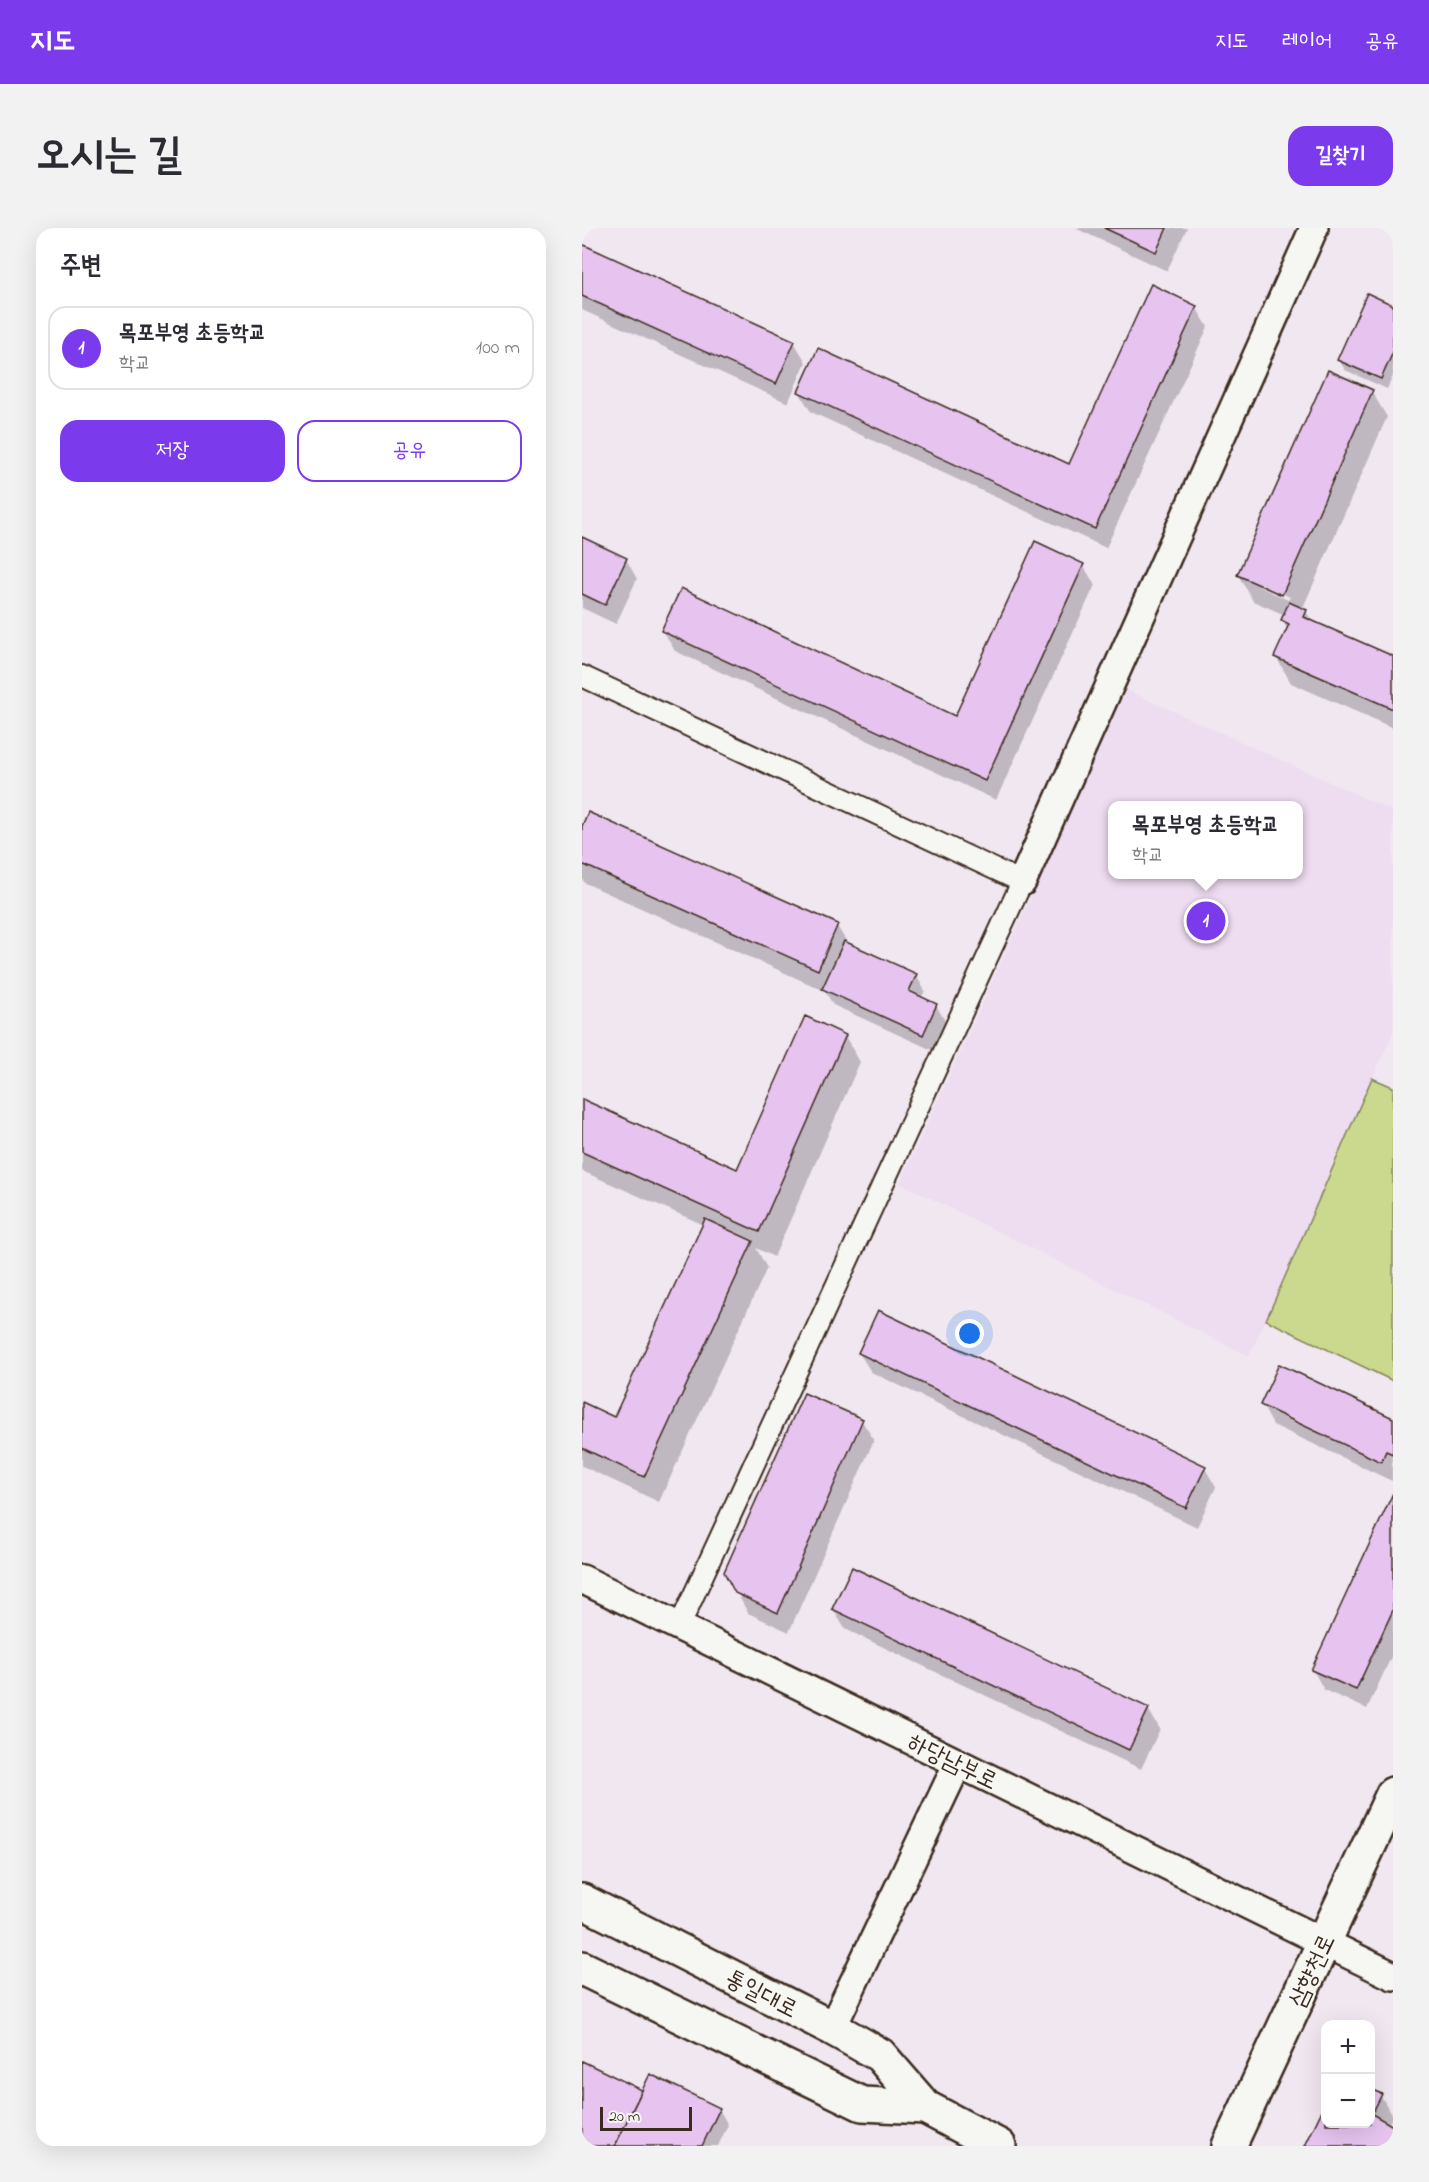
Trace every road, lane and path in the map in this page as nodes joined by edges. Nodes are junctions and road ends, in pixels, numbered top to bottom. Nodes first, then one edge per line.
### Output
1 (1314, 228) edge
2 (582, 676) edge
3 (1022, 882) junction
4 (582, 1579) edge
5 (679, 1627) junction
6 (958, 1763) junction
7 (1393, 1794) edge
8 (582, 1901) edge
9 (1323, 1942) junction
10 (582, 1968) edge
11 (1393, 1976) edge
12 (832, 2028) junction
13 (925, 2107) junction
14 (999, 2146) edge
15 (1229, 2146) edge

1 - 3 street
2 - 3 street
3 - 5 street
4 - 5 street, 하당남부로
5 - 6 street, 하당남부로
6 - 9 street, 하당남부로
6 - 12 street
7 - 9 street, 삼향천로
8 - 12 street, 통일대로
9 - 11 street, 하당남부로
9 - 15 street, 삼향천로
10 - 13 street, 통일대로
12 - 13 street, 통일대로
13 - 14 street, 통일대로

